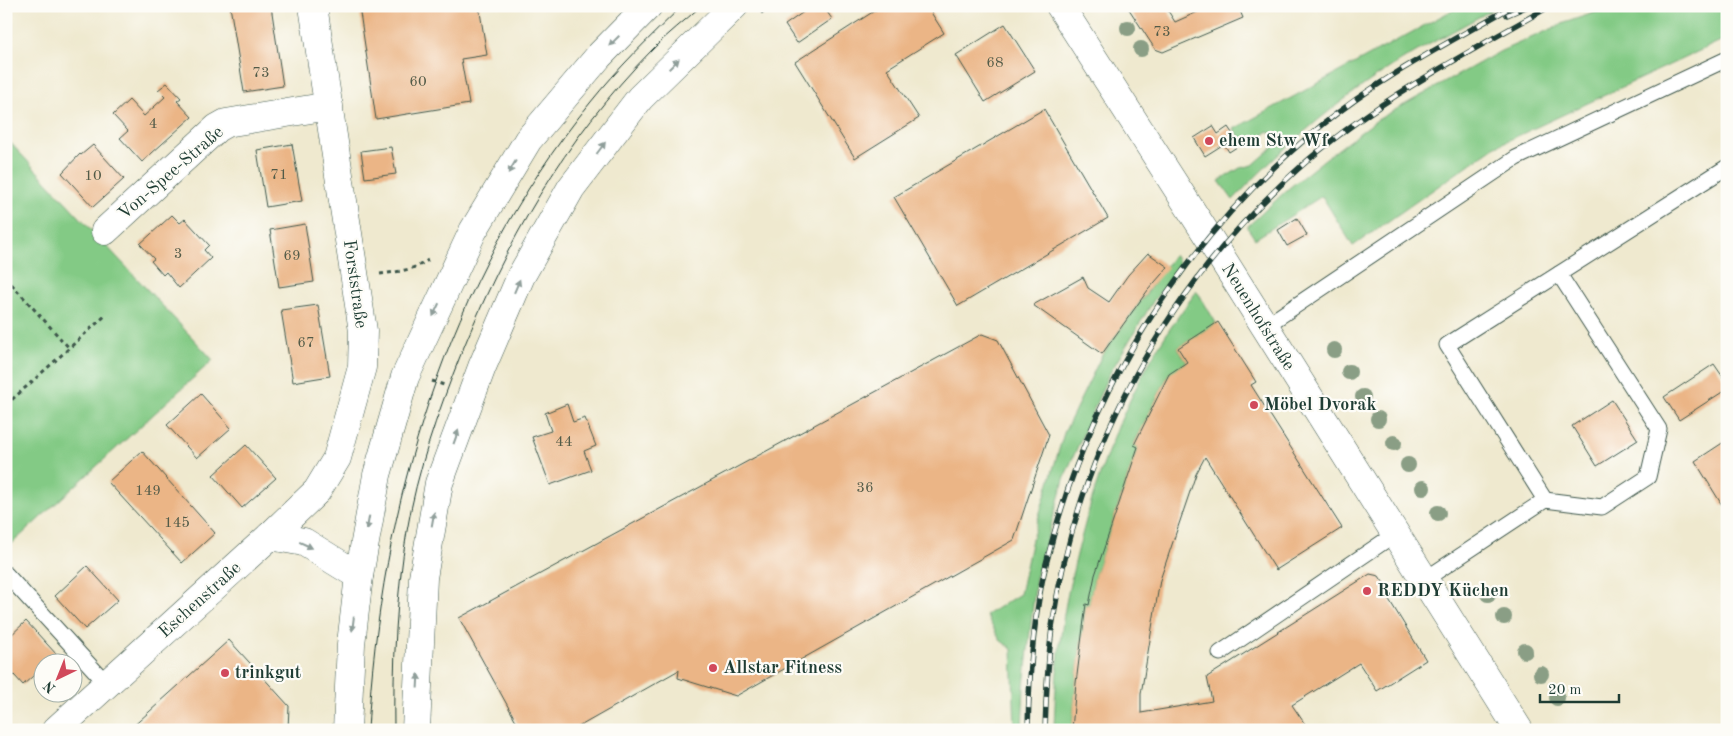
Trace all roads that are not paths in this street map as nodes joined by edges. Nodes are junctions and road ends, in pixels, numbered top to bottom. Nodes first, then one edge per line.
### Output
1 (313, 6) edge
2 (648, 6) edge
3 (1060, 6) edge
4 (745, 11) edge
5 (1727, 59) edge
6 (329, 106) junction
7 (1727, 167) edge
8 (105, 231) dead end
9 (1559, 274) junction
10 (1264, 327) junction
11 (1545, 500) junction
12 (1395, 534) junction
13 (270, 536) junction
14 (6, 574) edge
15 (359, 576) junction
16 (1424, 580) junction
17 (1220, 653) dead end
18 (107, 684) junction
19 (56, 730) edge
20 (347, 730) edge
21 (416, 730) edge
22 (1519, 730) edge

1 - 6 street, Forststraße
2 -> 15 street
3 - 10 street, Neuenhofstraße
21 -> 4 street
5 - 10 lane
6 - 8 street, Von-Spee-Straße
6 - 13 street, Forststraße
7 - 9 lane
9 - 11 lane
9 - 11 lane
10 - 12 street, Neuenhofstraße
11 - 16 lane
12 - 16 street, Neuenhofstraße
12 - 17 lane
13 -> 15 street
13 - 18 street, Eschenstraße
14 - 18 lane
15 -> 20 street
16 - 22 street, Neuenhofstraße
18 - 19 street, Eschenstraße

